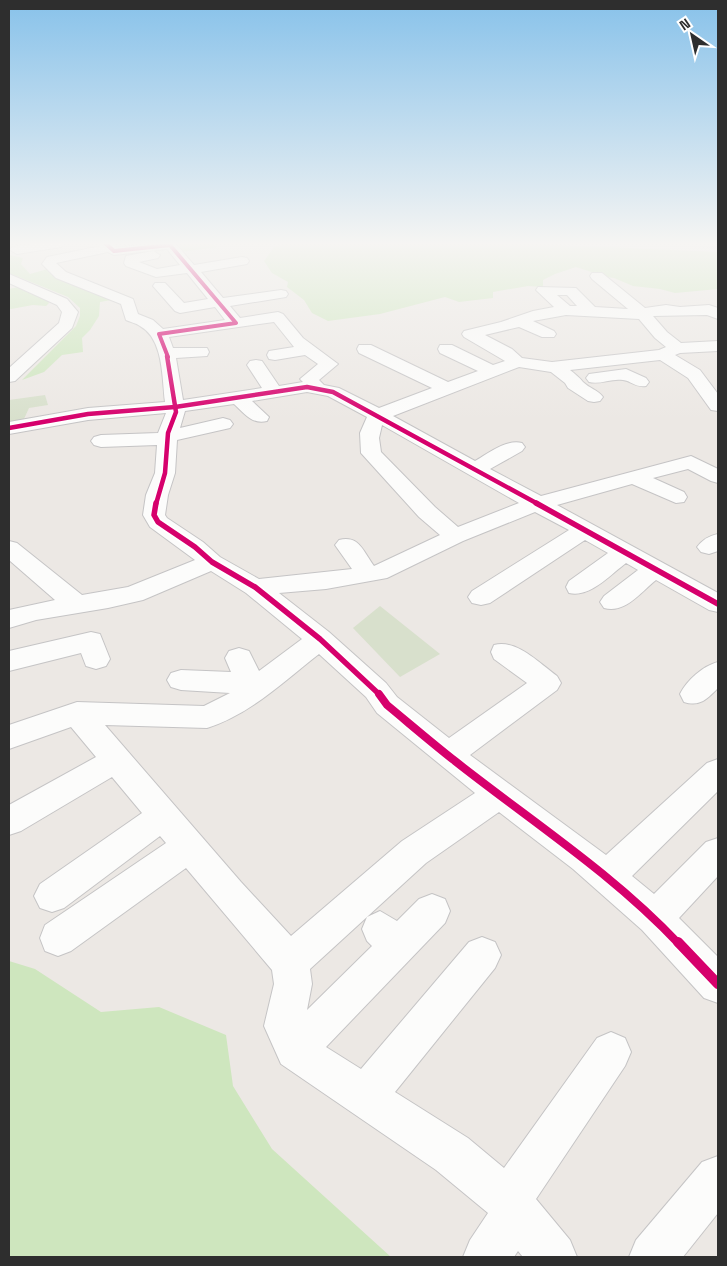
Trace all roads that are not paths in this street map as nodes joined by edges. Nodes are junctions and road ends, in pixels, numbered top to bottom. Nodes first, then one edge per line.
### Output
1 (62, 302) edge
2 (128, 302) edge
3 (174, 302) edge
4 (220, 302) joint
5 (557, 302) edge
6 (581, 302) edge
7 (624, 302) edge
8 (698, 302) edge
9 (566, 310) junction
10 (590, 311) junction
11 (714, 312) edge
12 (542, 313) junction
13 (640, 318) junction
14 (520, 321) junction
15 (236, 323) junction
16 (564, 327) dead end
17 (159, 334) junction
18 (548, 334) dead end
19 (205, 339) junction
20 (268, 342) junction
21 (718, 346) edge
22 (668, 347) junction
23 (308, 348) junction
24 (365, 349) dead end
25 (446, 349) dead end
26 (167, 353) junction
27 (517, 362) junction
28 (256, 365) dead end
29 (555, 367) junction
30 (491, 372) junction
31 (9, 377) edge
32 (472, 379) junction
33 (640, 382) dead end
34 (333, 388) junction
35 (448, 389) junction
36 (273, 391) junction
37 (495, 391) dead end
38 (713, 393) edge
39 (237, 397) junction
40 (175, 408) junction
41 (378, 415) junction
42 (260, 417) dead end
43 (223, 424) dead end
44 (9, 428) edge
45 (168, 438) junction
46 (100, 441) dead end
47 (515, 447) dead end
48 (475, 469) junction
49 (633, 476) junction
50 (718, 476) edge
51 (676, 496) dead end
52 (538, 504) junction
53 (585, 530) junction
54 (455, 536) junction
55 (346, 545) dead end
56 (9, 548) edge
57 (625, 552) junction
58 (212, 562) junction
59 (655, 568) junction
60 (368, 575) junction
61 (255, 586) junction
62 (578, 587) dead end
63 (481, 597) dead end
64 (613, 602) dead end
65 (76, 604) junction
66 (718, 604) edge
67 (9, 619) edge
68 (320, 639) junction
69 (504, 652) dead end
70 (240, 658) dead end
71 (96, 659) dead end
72 (9, 661) edge
73 (718, 672) edge
74 (181, 680) dead end
75 (255, 684) junction
76 (694, 694) dead end
77 (77, 714) junction
78 (9, 737) edge
79 (448, 755) junction
80 (116, 760) junction
81 (718, 772) edge
82 (499, 794) junction
83 (163, 816) junction
84 (9, 821) edge
85 (189, 846) junction
86 (718, 852) edge
87 (607, 877) junction
88 (52, 896) dead end
89 (432, 911) dead end
90 (655, 918) junction
91 (58, 938) dead end
92 (482, 955) dead end
93 (290, 962) junction
94 (718, 984) edge
95 (294, 1050) junction
96 (612, 1052) dead end
97 (365, 1096) junction
98 (718, 1178) edge
99 (512, 1206) junction
100 (488, 1257) edge
101 (553, 1257) edge
102 (653, 1257) edge

1 - 31 street
2 - 17 street
3 - 4 street
4 - 15 street
5 - 9 street
6 - 10 street
7 - 13 street
8 - 11 street
9 - 10 street
9 - 12 street
10 - 13 street
11 - 13 street
12 - 14 street
12 - 16 street
13 - 22 street
14 - 18 street
14 - 27 street
15 - 19 street
15 - 20 street
17 - 19 street
17 - 26 street
19 - 26 street
20 - 23 street
20 - 23 street
21 - 22 street
22 - 29 street
22 - 38 street
23 - 34 street
24 - 35 street
25 - 30 street
26 - 40 street
27 - 29 street
27 - 30 street
28 - 36 street
29 - 33 street
30 - 32 street
32 - 35 street
32 - 37 street
34 - 36 street
34 - 41 street
35 - 41 street
36 - 39 street
39 - 40 street
39 - 42 street
40 - 44 street
40 - 45 street
41 - 48 street
41 - 54 street
43 - 45 street
45 - 46 street
45 - 58 street
47 - 48 street
48 - 52 street
49 - 50 street
49 - 51 street
49 - 52 street
52 - 53 street
52 - 54 street
53 - 57 street
53 - 63 street
54 - 60 street
55 - 60 street
56 - 65 street
57 - 59 street
57 - 62 street
58 - 61 street
58 - 65 street
59 - 64 street
59 - 66 street
60 - 61 street
61 - 68 street
65 - 67 street
68 - 75 street
68 - 79 street
69 - 79 street
70 - 75 street
71 - 72 street
73 - 76 street
74 - 75 street
75 - 77 street
77 - 78 street
77 - 80 street
79 - 82 street
80 - 83 street
80 - 84 street
81 - 87 street
82 - 87 street
82 - 93 street
83 - 85 street
83 - 88 street
85 - 91 street
85 - 93 street
86 - 90 street
87 - 90 street
89 - 95 street
90 - 94 street
92 - 97 street
93 - 95 street
95 - 97 street
96 - 99 street
97 - 99 street
98 - 102 street
99 - 100 street
99 - 101 street

